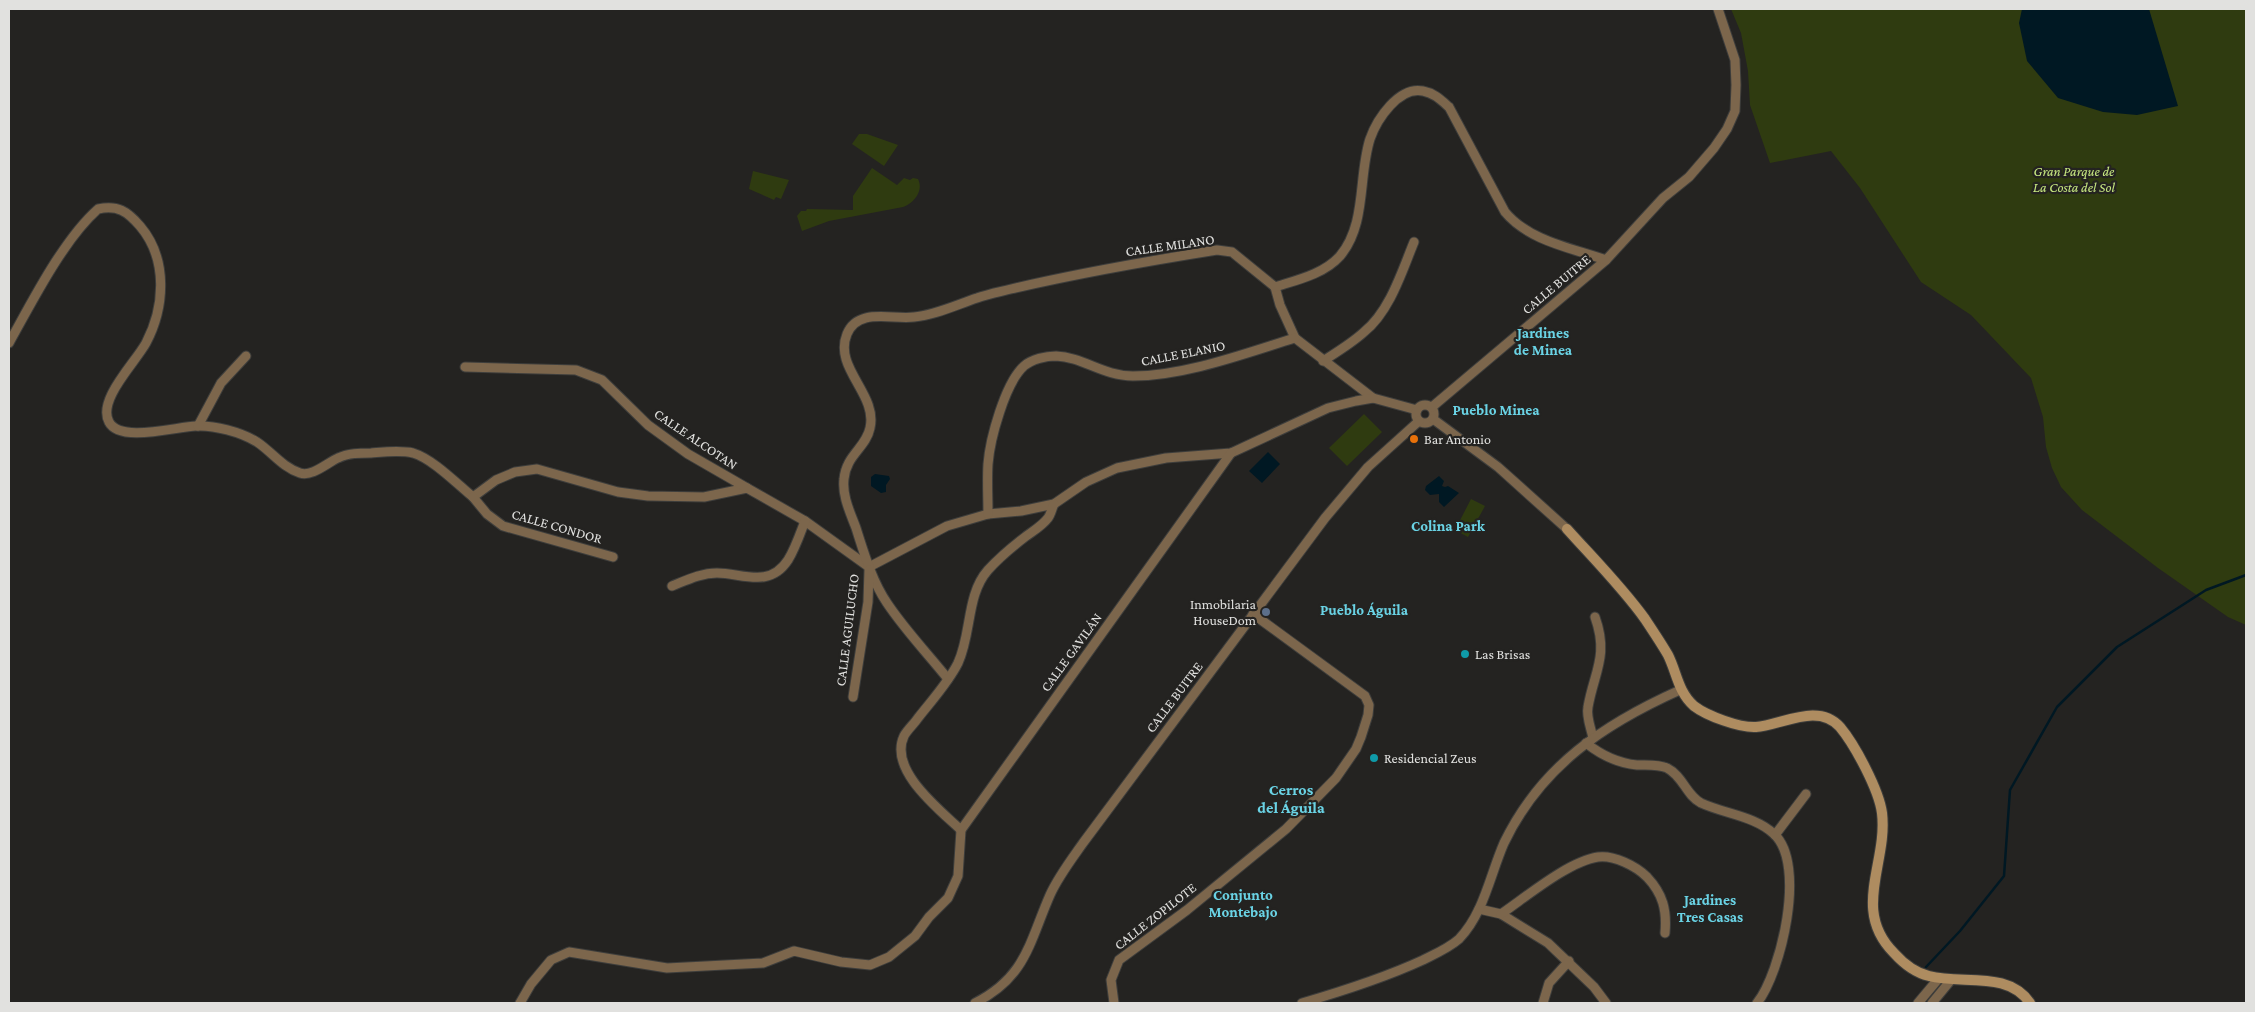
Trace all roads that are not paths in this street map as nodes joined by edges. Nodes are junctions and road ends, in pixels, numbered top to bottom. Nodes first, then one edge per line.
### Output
1 (1718, 9) edge
2 (1414, 242) dead end
3 (1606, 260) junction
4 (1275, 288) junction
5 (1295, 338) junction
6 (9, 342) edge
7 (246, 356) dead end
8 (1323, 361) junction
9 (465, 367) dead end
10 (1374, 398) junction
11 (1432, 407) junction
12 (1417, 410) junction
13 (1433, 419) junction
14 (1419, 421) junction
15 (198, 426) junction
16 (1231, 453) junction
17 (747, 488) junction
18 (474, 497) junction
19 (1054, 504) junction
20 (988, 514) junction
21 (805, 521) junction
22 (1567, 529) joint
23 (613, 557) dead end
24 (869, 568) junction
25 (672, 586) dead end
26 (1253, 614) junction
27 (1595, 617) dead end
28 (948, 679) junction
29 (1680, 690) junction
30 (853, 697) dead end
31 (1589, 740) junction
32 (1806, 794) dead end
33 (961, 830) junction
34 (1776, 835) junction
35 (1479, 909) junction
36 (1502, 914) junction
37 (1665, 933) dead end
38 (1569, 962) junction
39 (1939, 978) junction
40 (1951, 980) junction
41 (520, 1003) edge
42 (975, 1003) edge
43 (1114, 1003) edge
44 (1302, 1003) edge
45 (1543, 1003) edge
46 (1606, 1003) edge
47 (1757, 1003) edge
48 (1918, 1003) edge
49 (1932, 1003) edge
50 (2030, 1003) edge

1 - 3 street, CALLE BUITRE
2 - 8 street
3 - 4 street
3 - 11 street, CALLE BUITRE
4 - 5 street
4 - 24 street, CALLE MILANO
5 - 8 street
5 - 20 street, CALLE ELANIO
6 - 15 street
7 - 15 street
8 - 10 street
9 - 17 street, CALLE ALCOTAN
10 - 12 street
10 - 16 street
11 - 12 street
11 - 13 street
12 - 14 street
13 - 14 street
13 - 22 street
14 - 26 street, CALLE BUITRE
15 - 18 street, CALLE CONDOR
16 - 19 street
16 - 33 street, CALLE GAVILÁN
17 - 18 street
17 - 21 street, CALLE ALCOTAN
18 - 23 street, CALLE CONDOR
19 - 20 street
19 - 28 street
20 - 24 street
21 - 24 street, CALLE ALCOTAN
21 - 25 street
22 - 29 street
24 - 28 street
24 - 30 street, CALLE AGUILUCHO
26 - 42 street, CALLE BUITRE
26 - 43 street, CALLE ZOPILOTE
27 - 31 street
28 - 33 street
29 - 31 street
29 - 39 street
31 - 34 street
31 - 35 street
32 - 34 street
33 - 41 street
34 - 47 street
35 - 36 street
35 - 44 street
36 - 37 street
36 - 38 street
38 - 45 street
38 - 46 street
39 - 40 street
39 - 48 street
40 - 49 street
40 - 50 street

